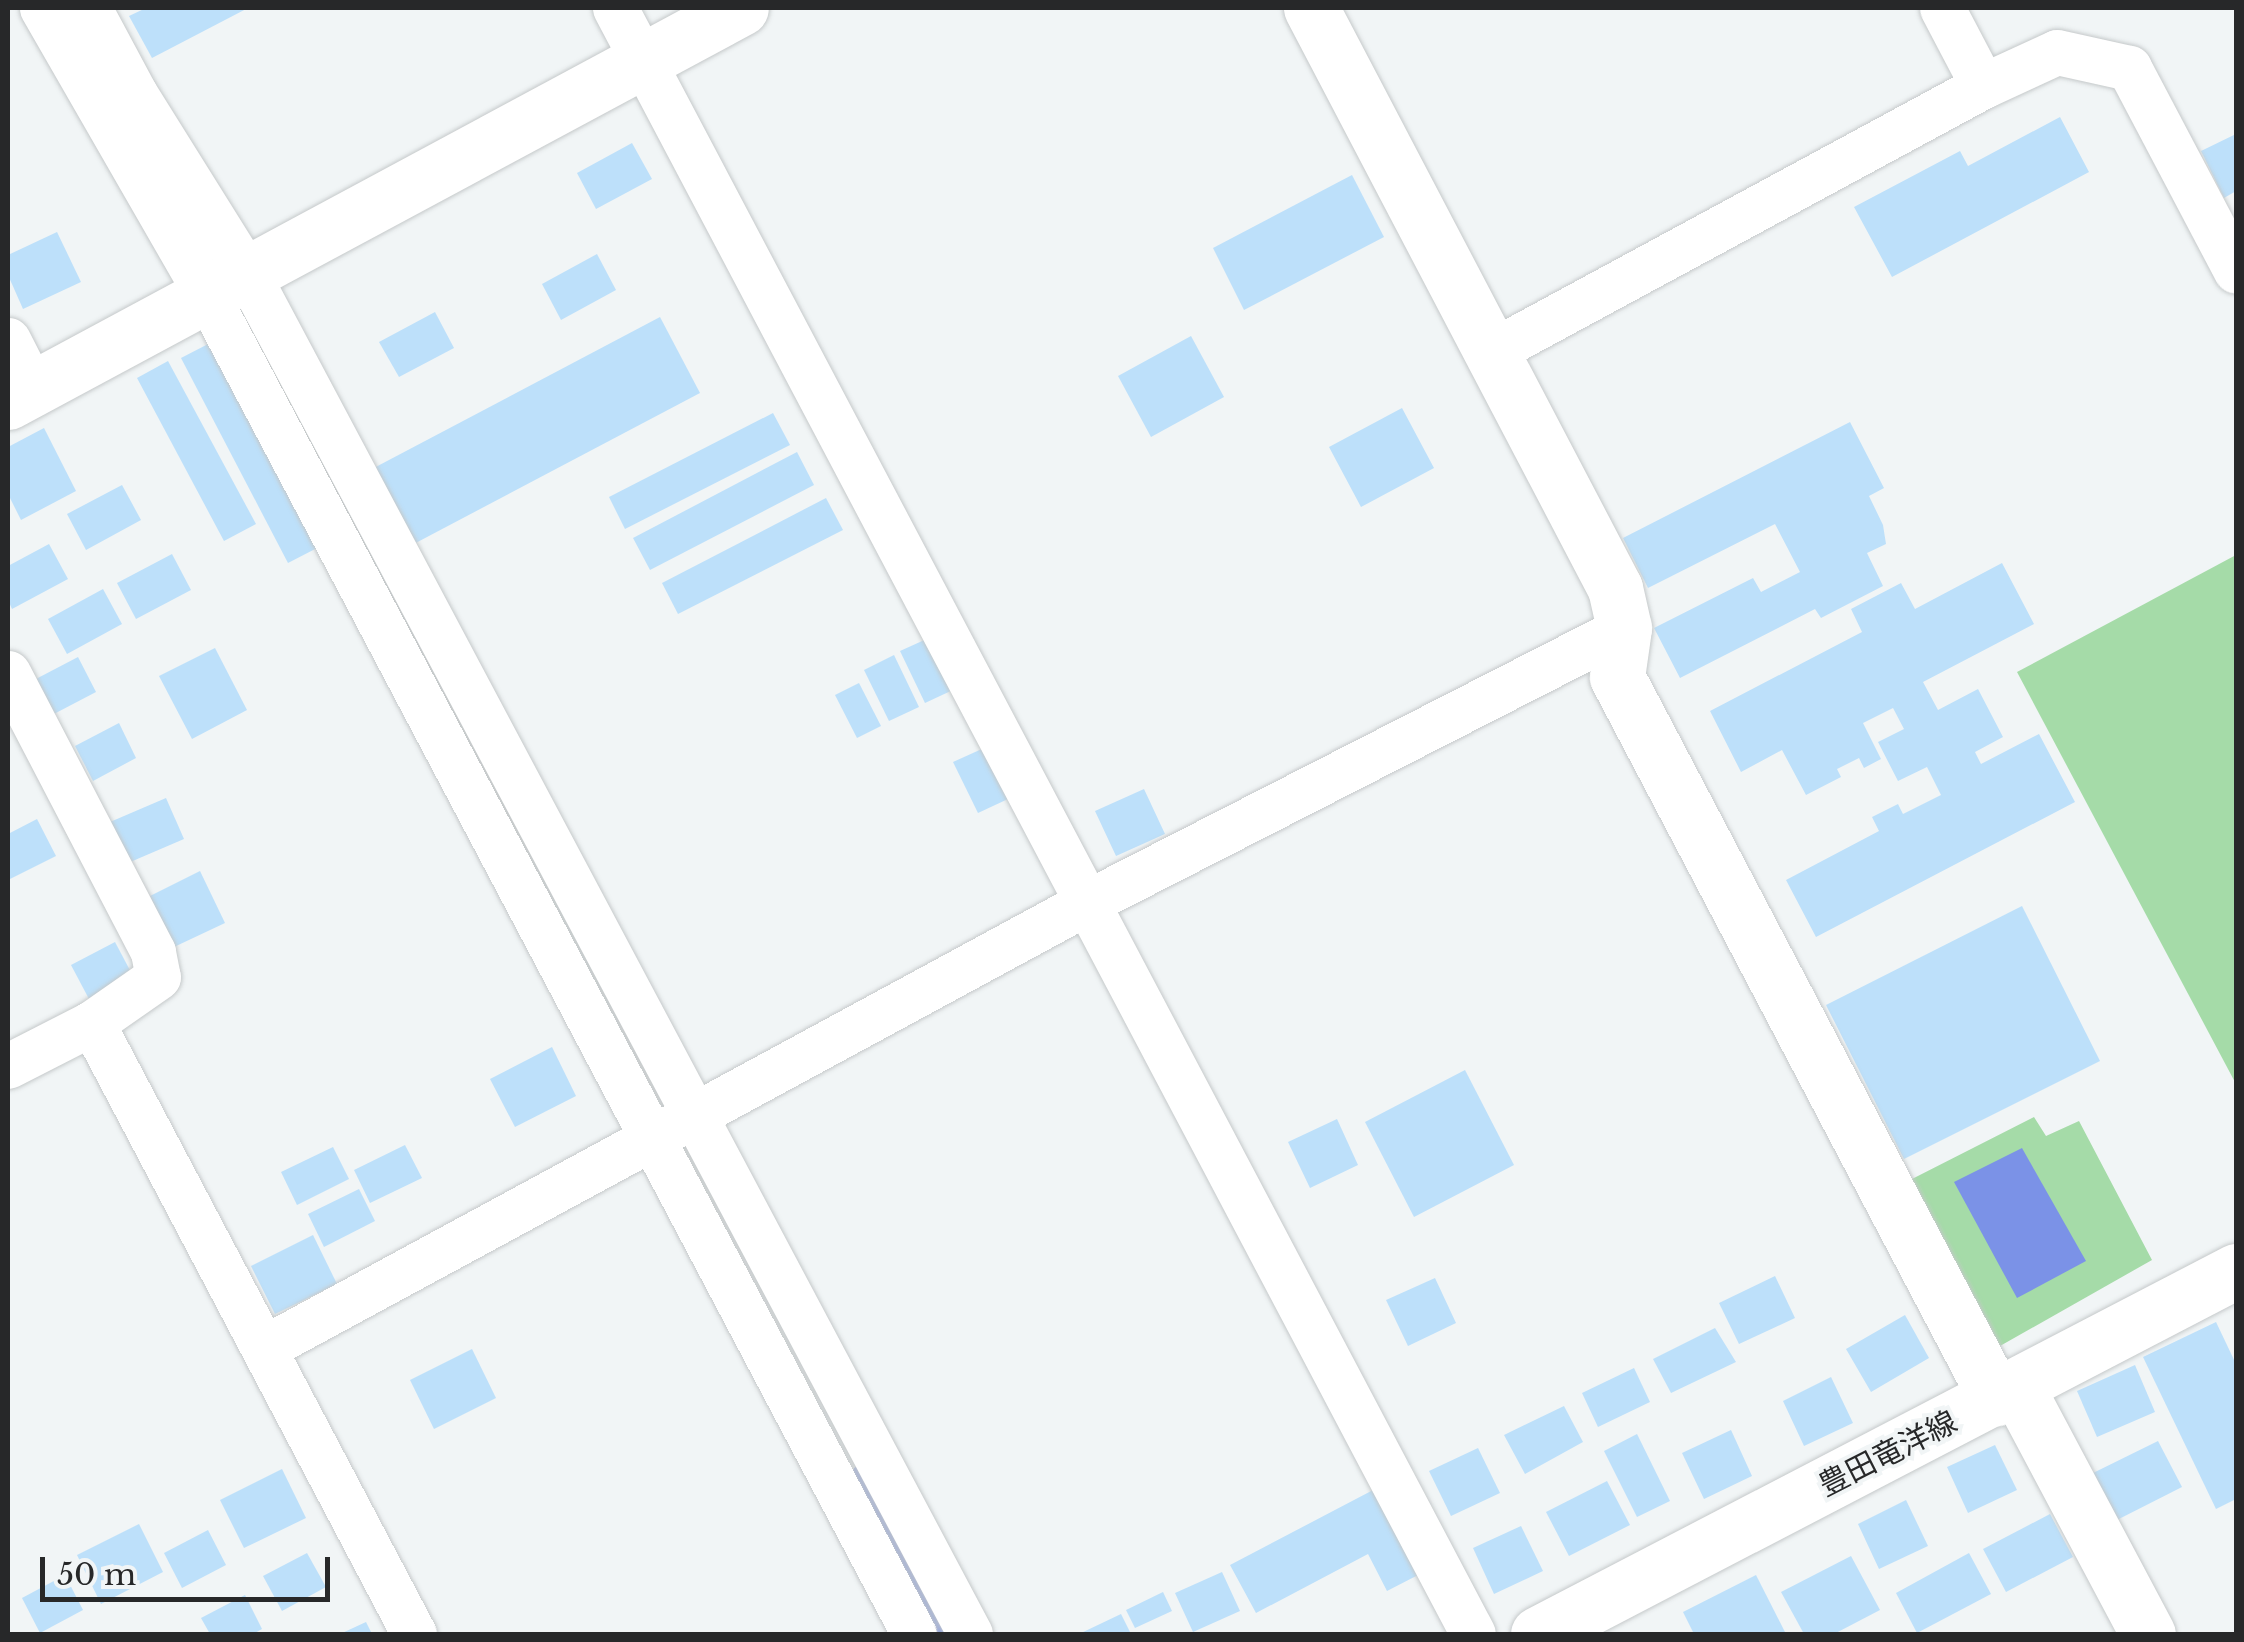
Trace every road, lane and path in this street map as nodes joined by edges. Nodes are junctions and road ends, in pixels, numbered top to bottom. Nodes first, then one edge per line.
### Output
1 (42, 8) edge
2 (90, 8) edge
3 (615, 8) edge
4 (741, 8) edge
5 (1311, 8) edge
6 (1942, 8) edge
7 (644, 58) junction
8 (1983, 86) junction
9 (2236, 271) edge
10 (227, 284) junction
11 (8, 340) edge
12 (1489, 353) junction
13 (20, 395) edge
14 (1624, 628) junction
15 (8, 673) edge
16 (1086, 904) junction
17 (92, 1023) junction
18 (8, 1066) edge
19 (673, 1127) junction
20 (2236, 1271) edge
21 (264, 1348) junction
22 (2006, 1392) junction
23 (414, 1634) edge
24 (914, 1634) edge
25 (970, 1634) edge
26 (1473, 1634) edge
27 (1538, 1634) edge
28 (2148, 1634) edge

1 - 10 street
2 - 10 street
3 - 7 street
4 - 7 street
5 - 12 street
6 - 8 street
7 - 10 street
7 - 16 street
8 - 9 street
8 - 12 street
10 - 13 street
10 - 19 street
11 - 13 street
12 - 14 street
14 - 16 street
14 - 22 street
15 - 17 street
16 - 19 street
16 - 26 street
17 - 18 street
17 - 21 street
19 - 21 street
19 - 24 street
19 - 25 street
20 - 22 street, 豊田竜洋線
21 - 23 street
22 - 27 street, 豊田竜洋線
22 - 28 street

